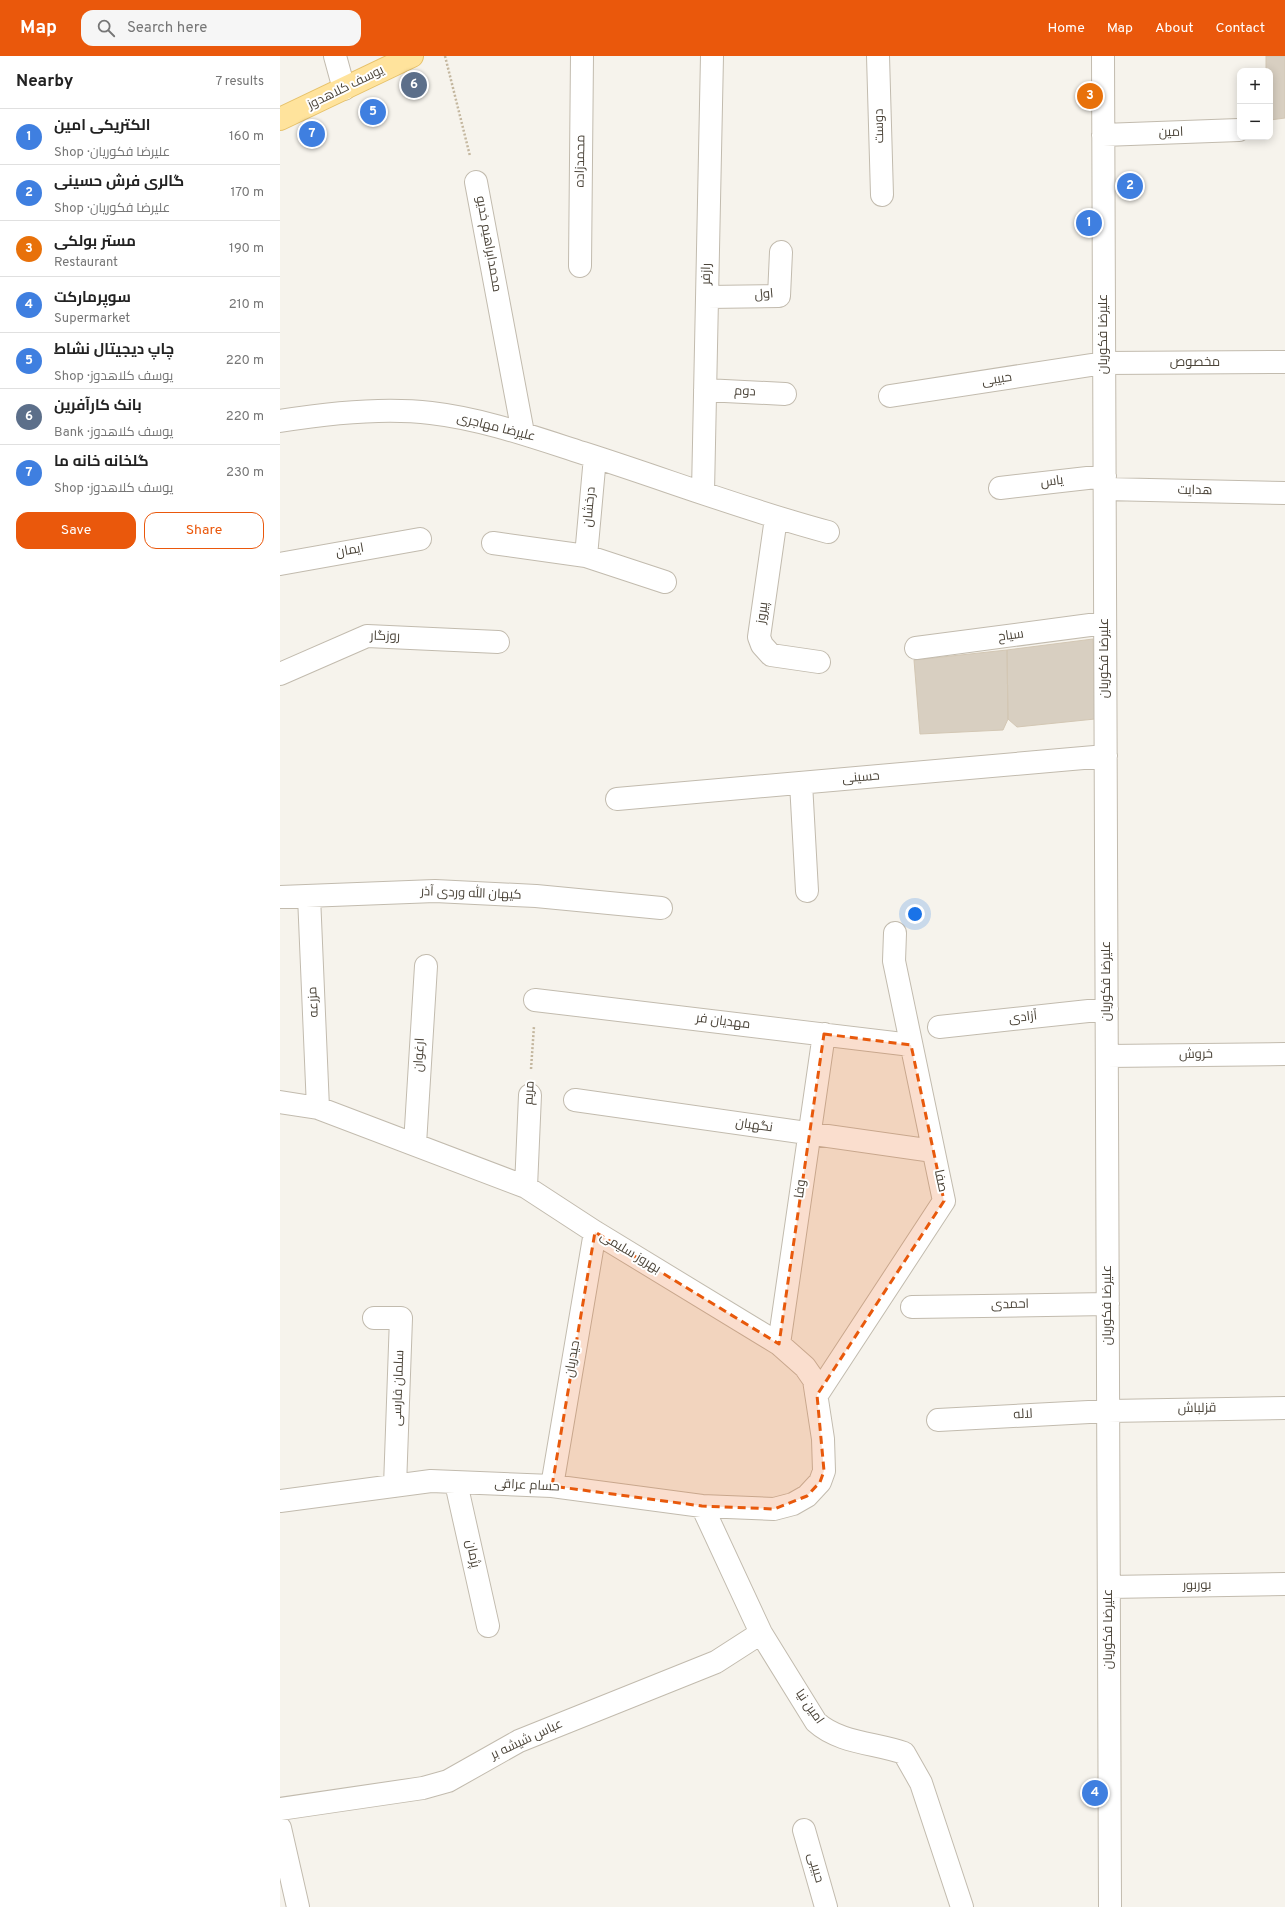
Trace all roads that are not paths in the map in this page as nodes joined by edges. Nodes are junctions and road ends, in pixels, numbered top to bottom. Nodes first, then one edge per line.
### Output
1 (335, 56) edge
2 (412, 56) edge
3 (582, 56) edge
4 (712, 56) edge
5 (878, 56) edge
6 (1103, 56) edge
7 (344, 88) junction
8 (280, 119) edge
9 (1237, 130) edge
10 (1103, 135) junction
11 (476, 182) road end
12 (882, 196) dead end
13 (781, 252) dead end
14 (580, 266) dead end
15 (707, 297) junction
16 (1285, 362) edge
17 (1104, 364) junction
18 (705, 390) junction
19 (785, 394) dead end
20 (890, 396) dead end
21 (280, 421) edge
22 (523, 433) junction
23 (595, 457) junction
24 (1105, 482) junction
25 (1000, 488) dead end
26 (703, 492) junction
27 (1285, 493) edge
28 (776, 518) junction
29 (828, 532) dead end
30 (420, 539) dead end
31 (493, 543) dead end
32 (586, 556) junction
33 (280, 564) edge
34 (665, 582) dead end
35 (1105, 623) junction
36 (498, 642) dead end
37 (916, 648) dead end
38 (820, 662) dead end
39 (280, 674) edge
40 (1106, 756) junction
41 (801, 783) junction
42 (617, 799) dead end
43 (807, 891) dead end
44 (309, 896) junction
45 (280, 897) edge
46 (661, 908) dead end
47 (895, 933) dead end
48 (426, 966) dead end
49 (535, 1000) road end
50 (1107, 1009) junction
51 (939, 1027) dead end
52 (824, 1034) junction
53 (911, 1045) junction
54 (1285, 1054) edge
55 (1107, 1056) junction
56 (530, 1095) road end
57 (575, 1100) dead end
58 (280, 1102) edge
59 (318, 1108) junction
60 (810, 1133) junction
61 (415, 1144) junction
62 (934, 1151) junction
63 (526, 1187) junction
64 (595, 1232) junction
65 (1108, 1304) junction
66 (912, 1307) dead end
67 (374, 1318) dead end
68 (778, 1344) junction
69 (817, 1395) junction
70 (1285, 1408) edge
71 (1108, 1411) junction
72 (938, 1420) dead end
73 (456, 1483) junction
74 (395, 1486) junction
75 (552, 1486) junction
76 (280, 1501) edge
77 (702, 1506) junction
78 (774, 1509) joint
79 (1285, 1584) edge
80 (1109, 1587) junction
81 (488, 1626) dead end
82 (761, 1632) junction
83 (280, 1808) edge
84 (280, 1828) edge
85 (804, 1830) dead end
86 (298, 1907) edge
87 (826, 1907) edge
88 (962, 1907) edge
89 (1110, 1907) edge

1 - 7 street
2 - 7 main road, یوسف کلاهدوز
3 - 14 street, محمدزاده
4 - 15 street, رازفر
5 - 12 street, دوست
6 - 10 street, علیرضا فکوریان
7 - 8 main road, یوسف کلاهدوز
9 - 10 street, امین
10 - 17 street, علیرضا فکوریان
11 - 22 street, محمدابراهیم خدیو
13 - 15 street, اول
15 - 18 street, رازفر
16 - 17 street, مخصوص
17 - 20 street, حبیبی
17 - 24 street, علیرضا فکوریان
18 - 19 street, دوم
18 - 26 street, رازفر
21 - 22 street, علیرضا مهاجری
22 - 23 street, علیرضا مهاجری
23 - 26 street, علیرضا مهاجری
23 - 32 street, درخشان
24 - 25 street, یاس
24 - 27 street, هدایت
24 - 35 street, علیرضا فکوریان
26 - 28 street
28 - 29 street
28 - 38 street, پیروز
30 - 33 street, ایمان
31 - 32 street
32 - 34 street
35 - 37 street, سیاح
35 - 40 street, علیرضا فکوریان
36 - 39 street, روزگار
40 - 41 street, حسینی
40 - 50 street, علیرضا فکوریان
41 - 42 street, حسینی
41 - 43 street
44 - 45 street, کیهان الله وردی آذر
44 - 46 street, کیهان الله وردی آذر
44 - 59 street, مزرعه
47 - 53 street, صفا
48 - 61 street, ارغوان
49 - 52 street, مهدیان فر
50 - 51 street, آزادی
50 - 55 street, علیرضا فکوریان
52 - 53 street, مهدیان فر
52 - 60 street, وفا
53 - 62 street, صفا
54 - 55 street, خروش
55 - 65 street, علیرضا فکوریان
56 - 63 street, مریم
57 - 60 street, نگهبان
58 - 59 street, بهروز سلیمی
59 - 61 street, بهروز سلیمی
60 - 62 street, نگهبان
60 - 68 street, وفا
61 - 63 street, بهروز سلیمی
62 - 69 street, صفا
63 - 64 street, بهروز سلیمی
64 - 68 street, بهروز سلیمی
64 - 75 street, حیدریان
65 - 66 street, احمدی
65 - 71 street, علیرضا فکوریان
67 - 74 street, سلمان فارسی
68 - 69 street, بهروز سلیمی
69 - 78 street, بهروز سلیمی
70 - 71 street, قزلباش
71 - 72 street, لاله
71 - 80 street, علیرضا فکوریان
73 - 74 street, حسام عراقی
73 - 75 street, حسام عراقی
73 - 81 street, پژمان
74 - 76 street, حسام عراقی
75 - 77 street, حسام عراقی
77 - 78 street, حسام عراقی
77 - 82 street, امین نیا
79 - 80 street, بوربور
80 - 89 street, علیرضا فکوریان
82 - 83 street, عباس شیشه بر
82 - 88 street, امین نیا
84 - 86 street
85 - 87 street, حبیبی

